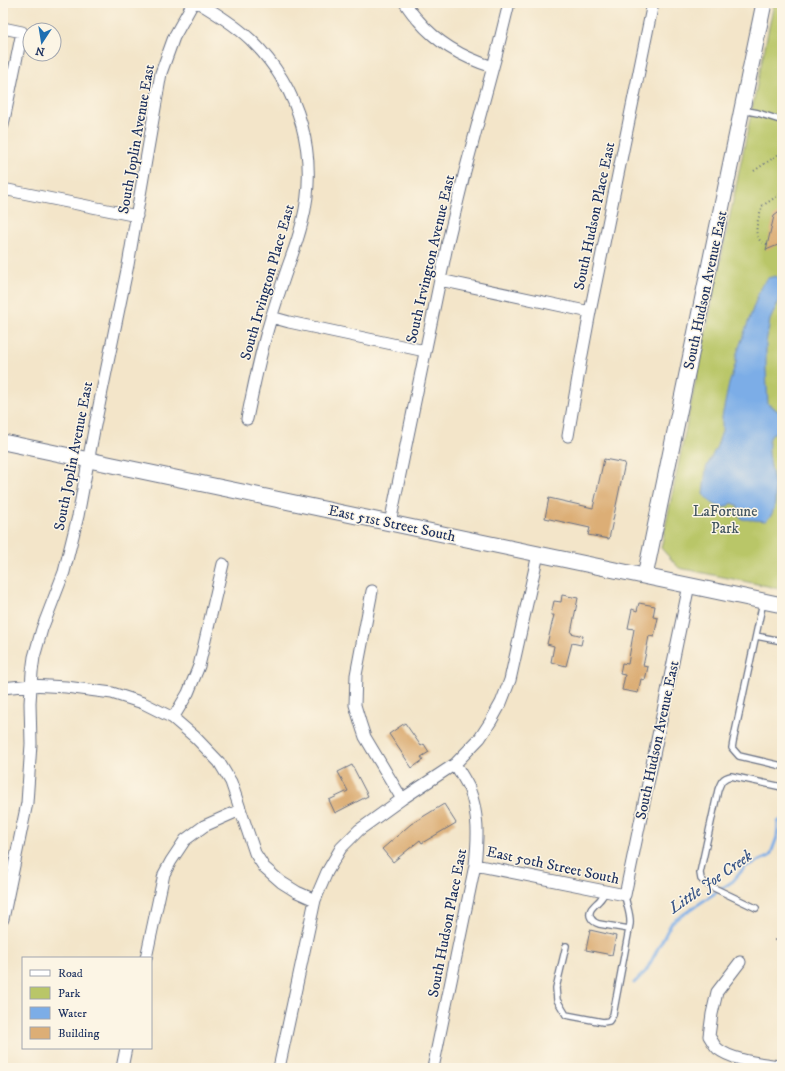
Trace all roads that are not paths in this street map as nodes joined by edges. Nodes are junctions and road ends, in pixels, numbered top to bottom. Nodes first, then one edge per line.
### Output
1 (193, 3) edge
2 (199, 3) edge
3 (405, 3) edge
4 (508, 3) edge
5 (653, 3) edge
6 (764, 3) edge
7 (3, 28) edge
8 (493, 67) junction
9 (742, 110) junction
10 (782, 122) edge
11 (3, 124) edge
12 (3, 188) edge
13 (137, 216) junction
14 (440, 280) junction
15 (590, 312) junction
16 (271, 317) junction
17 (425, 351) junction
18 (247, 419) dead end
19 (568, 436) dead end
20 (3, 442) edge
21 (88, 459) junction
22 (390, 523) junction
23 (538, 554) junction
24 (223, 564) dead end
25 (645, 576) junction
26 (689, 585) junction
27 (372, 591) dead end
28 (763, 601) junction
29 (782, 605) edge
30 (756, 636) junction
31 (782, 641) edge
32 (31, 685) junction
33 (3, 688) edge
34 (173, 718) junction
35 (455, 764) junction
36 (782, 766) edge
37 (782, 787) edge
38 (402, 799) junction
39 (240, 810) junction
40 (475, 865) junction
41 (7, 879) edge
42 (604, 891) junction
43 (625, 896) junction
44 (314, 900) junction
45 (756, 908) dead end
46 (3, 919) edge
47 (629, 929) junction
48 (566, 946) dead end
49 (146, 957) edge
50 (740, 962) dead end
51 (126, 1049) edge
52 (782, 1067) edge
53 (122, 1068) edge
54 (279, 1068) edge
55 (433, 1068) edge

1 - 13 street, South Joplin Avenue East
2 - 16 street, South Irvington Place East
3 - 8 street
4 - 8 street, South Irvington Avenue East
5 - 15 street, South Hudson Place East
6 - 9 main road, South Hudson Avenue East
7 - 11 street
8 - 14 street, South Irvington Avenue East
9 - 10 lane
9 - 25 main road, South Hudson Avenue East
12 - 13 street
13 - 21 street, South Joplin Avenue East
14 - 15 street
14 - 17 street, South Irvington Avenue East
15 - 19 street, South Hudson Place East
16 - 17 street
16 - 18 street, South Irvington Place East
17 - 22 street, South Irvington Avenue East
20 - 21 main road, East 51st Street South
21 - 22 main road, East 51st Street South
21 - 32 street, South Joplin Avenue East
22 - 23 main road, East 51st Street South
23 - 25 main road, East 51st Street South
23 - 35 street
24 - 34 street
25 - 26 main road, East 51st Street South
26 - 28 main road, East 51st Street South
26 - 43 street, South Hudson Avenue East
27 - 38 street
28 - 29 main road, East 51st Street South
28 - 30 lane
30 - 31 lane
30 - 36 lane
32 - 33 street
32 - 34 street
32 - 41 street, South Joplin Avenue East
34 - 39 street
35 - 38 street
35 - 40 street, South Hudson Place East
37 - 45 lane
38 - 44 street
39 - 44 street
39 - 49 street
40 - 42 street, East 50th Street South
40 - 55 street, South Hudson Place East
41 - 46 street, South Joplin Avenue East
42 - 43 street, East 50th Street South
42 - 47 lane
43 - 47 lane
44 - 54 street
47 - 48 lane
50 - 52 street
51 - 53 street

